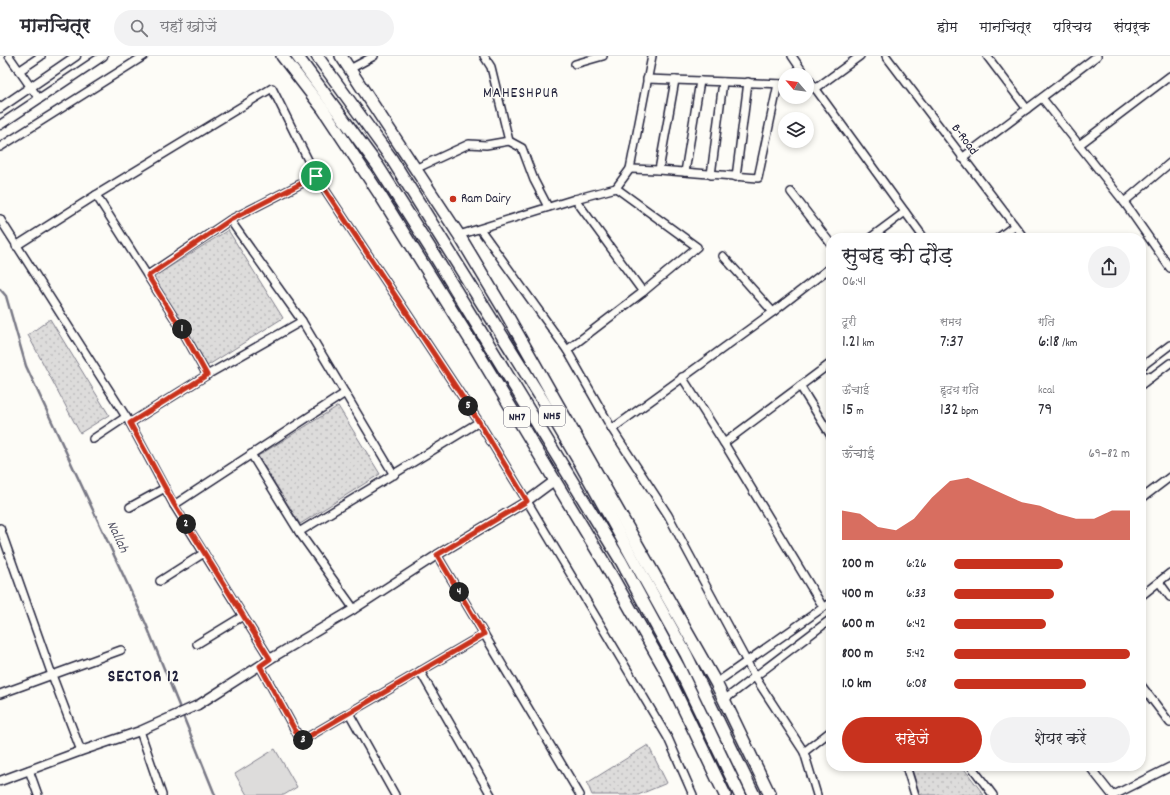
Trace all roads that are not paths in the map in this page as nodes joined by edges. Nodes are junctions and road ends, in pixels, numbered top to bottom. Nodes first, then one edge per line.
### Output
1 (9, 56) edge
2 (41, 56) edge
3 (76, 56) edge
4 (104, 56) edge
5 (144, 56) edge
6 (282, 56) edge
7 (297, 56) edge
8 (317, 56) edge
9 (341, 56) edge
10 (374, 56) edge
11 (484, 56) edge
12 (603, 56) edge
13 (652, 56) edge
14 (792, 56) edge
15 (860, 56) edge
16 (886, 56) edge
17 (1097, 56) edge
18 (989, 57) edge
19 (575, 64) dead end
20 (800, 68) edge
21 (350, 69) junction
22 (20, 71) junction
23 (1170, 76) edge
24 (647, 79) junction
25 (675, 80) junction
26 (700, 81) junction
27 (723, 82) junction
28 (748, 82) junction
29 (778, 84) edge
30 (814, 86) edge
31 (31, 87) junction
32 (816, 89) junction
33 (778, 96) edge
34 (1042, 98) junction
35 (39, 99) junction
36 (0, 108) edge
37 (1027, 109) junction
38 (0, 125) edge
39 (510, 141) junction
40 (1079, 145) junction
41 (0, 147) edge
42 (962, 158) junction
43 (1170, 164) edge
44 (415, 169) junction
45 (630, 169) junction
46 (659, 170) junction
47 (685, 172) junction
48 (711, 175) junction
49 (316, 176) junction
50 (736, 177) junction
51 (616, 188) junction
52 (791, 192) dead end
53 (96, 195) junction
54 (575, 198) junction
55 (1124, 202) junction
56 (548, 207) junction
57 (905, 212) junction
58 (0, 219) edge
59 (230, 220) junction
60 (1014, 226) junction
61 (480, 229) junction
62 (877, 233) edge
63 (920, 233) edge
64 (1005, 233) edge
65 (1020, 233) edge
66 (1146, 233) edge
67 (1146, 234) edge
68 (459, 235) junction
69 (826, 238) edge
70 (16, 246) junction
71 (722, 256) dead end
72 (1170, 268) edge
73 (826, 272) edge
74 (148, 276) junction
75 (643, 292) junction
76 (773, 312) junction
77 (302, 321) junction
78 (1170, 345) edge
79 (567, 350) junction
80 (1146, 362) edge
81 (1170, 363) edge
82 (826, 367) edge
83 (207, 375) junction
84 (1146, 376) edge
85 (682, 377) junction
86 (1151, 377) junction
87 (1146, 381) edge
88 (800, 386) junction
89 (346, 393) junction
90 (552, 406) junction
91 (534, 419) junction
92 (128, 420) junction
93 (479, 422) junction
94 (522, 427) junction
95 (826, 428) edge
96 (612, 429) junction
97 (93, 439) dead end
98 (724, 443) junction
99 (251, 454) junction
100 (394, 475) junction
101 (1170, 477) edge
102 (554, 481) junction
103 (165, 488) junction
104 (1146, 495) edge
105 (527, 501) junction
106 (174, 504) junction
107 (130, 507) dead end
108 (0, 528) edge
109 (299, 532) junction
110 (204, 553) junction
111 (437, 555) junction
112 (1170, 573) edge
113 (160, 581) dead end
114 (1158, 582) junction
115 (1146, 592) edge
116 (1170, 597) edge
117 (826, 606) edge
118 (354, 609) junction
119 (821, 609) junction
120 (243, 616) junction
121 (826, 616) edge
122 (826, 622) edge
123 (484, 634) junction
124 (197, 644) dead end
125 (121, 650) dead end
126 (270, 659) junction
127 (747, 662) junction
128 (260, 666) junction
129 (420, 671) junction
130 (52, 675) junction
131 (755, 677) junction
132 (716, 684) junction
133 (1146, 692) edge
134 (0, 694) edge
135 (724, 700) junction
136 (349, 713) junction
137 (1170, 723) edge
138 (140, 731) junction
139 (826, 735) edge
140 (81, 751) junction
141 (804, 752) junction
142 (1170, 767) edge
143 (29, 770) junction
144 (907, 771) edge
145 (975, 771) edge
146 (1093, 771) edge
147 (0, 782) edge
148 (38, 795) edge
149 (162, 795) edge
150 (395, 795) edge
151 (491, 795) edge
152 (580, 795) edge
153 (694, 795) edge
154 (725, 795) edge
155 (740, 795) edge
156 (754, 795) edge
157 (770, 795) edge
158 (817, 795) edge
159 (914, 795) edge
160 (993, 795) edge
161 (1113, 795) edge

1 - 22 street
2 - 22 street
3 - 31 street
4 - 35 street
5 - 41 street
6 - 94 highway, NH7
7 - 91 highway, NH5
8 - 90 highway, NH5
9 - 21 highway
10 - 21 street
11 - 39 street
12 - 19 street
13 - 24 street
14 - 20 street
15 - 32 street
16 - 42 street, B-Road
17 - 34 street
18 - 37 street
21 - 44 highway
22 - 31 street
23 - 40 street
24 - 25 street
24 - 45 street
25 - 26 street
25 - 46 street
26 - 27 street
26 - 47 street
27 - 28 street
27 - 48 street
28 - 29 street
28 - 50 street
30 - 32 street
31 - 35 street
31 - 36 street
32 - 57 street
33 - 50 street
34 - 37 street
34 - 40 street
35 - 38 street
37 - 42 street
39 - 44 street
39 - 56 street
40 - 55 street
42 - 60 street, B-Road
43 - 55 street
44 - 68 highway
45 - 46 street
45 - 51 street
46 - 47 street
47 - 48 street
48 - 50 street
49 - 53 street
49 - 59 street
49 - 93 street
51 - 54 street
51 - 75 street
52 - 69 street
53 - 70 street
53 - 74 street
54 - 56 street
54 - 75 street
55 - 66 street
56 - 61 street
57 - 62 street
57 - 63 street
58 - 70 street
59 - 74 street
59 - 77 street
60 - 64 street
60 - 65 street, B-Road
61 - 68 street
61 - 79 street
67 - 72 street
68 - 90 highway
70 - 92 street
71 - 76 street
73 - 76 street
74 - 83 street
75 - 79 street
76 - 85 street
77 - 83 street
77 - 89 street
78 - 80 street
79 - 96 street
81 - 86 street
82 - 88 street
83 - 92 street
84 - 86 street
85 - 96 street
85 - 98 street
86 - 87 street
88 - 95 street
88 - 98 street
89 - 99 street
89 - 100 street
90 - 132 highway
90 - 156 highway, NH5
91 - 94 highway
91 - 155 highway, NH5
92 - 97 street
92 - 103 street
93 - 100 street
93 - 105 street
94 - 102 highway, NH7
96 - 127 street
98 - 119 street
99 - 106 street
99 - 109 street
100 - 109 street
101 - 104 street
102 - 105 street
102 - 154 highway, NH7
103 - 106 street
103 - 107 street
105 - 111 street
105 - 153 street
106 - 110 street
108 - 130 street
109 - 118 street
110 - 113 street
110 - 120 street
111 - 118 street
111 - 123 street
112 - 114 street
114 - 115 street
114 - 116 street
117 - 119 street
118 - 126 street
119 - 121 street
119 - 127 street
120 - 124 street
120 - 126 street
122 - 131 street
123 - 129 street
123 - 152 street
125 - 130 street
126 - 128 street
127 - 131 street
127 - 132 street
128 - 136 street
128 - 138 street
129 - 136 street
129 - 151 street
130 - 134 street
130 - 140 street
131 - 135 street
131 - 141 street
132 - 135 highway
133 - 137 street
135 - 157 highway
136 - 150 street
138 - 140 street
138 - 149 street
139 - 141 street
140 - 143 street
141 - 158 street
142 - 161 street
143 - 147 street
143 - 148 street
144 - 159 street
145 - 160 street
146 - 161 street

